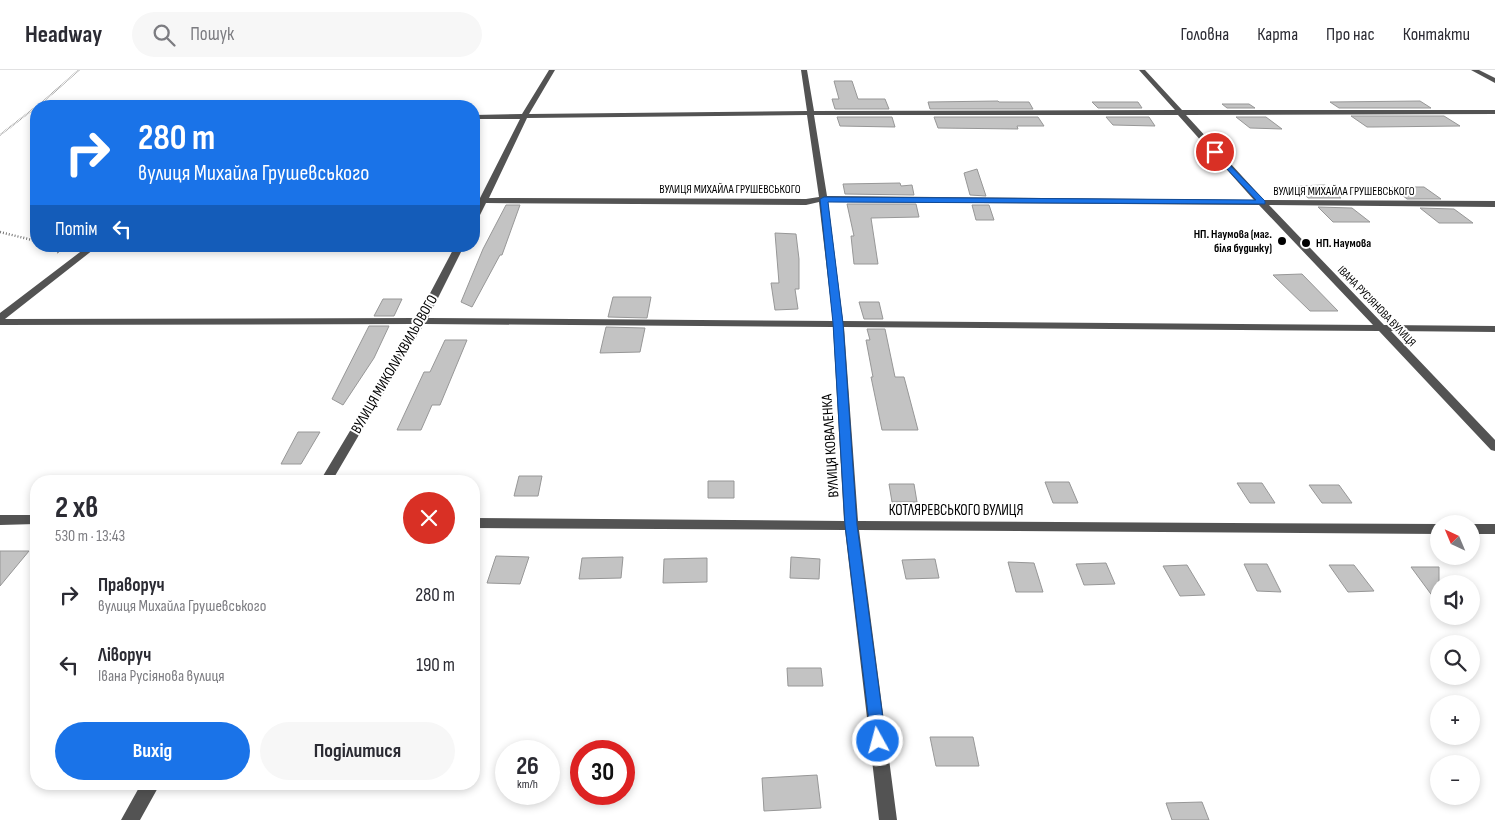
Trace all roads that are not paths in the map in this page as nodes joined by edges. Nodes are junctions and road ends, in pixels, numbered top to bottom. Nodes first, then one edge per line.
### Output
1 (552, 70) edge
2 (804, 70) edge
3 (1142, 70) edge
4 (1474, 70) edge
5 (1495, 81) edge
6 (1495, 112) edge
7 (809, 113) junction
8 (1180, 114) junction
9 (480, 117) edge
10 (524, 117) junction
11 (824, 199) junction
12 (480, 200) edge
13 (484, 200) junction
14 (1262, 203) junction
15 (1495, 204) edge
16 (480, 208) edge
17 (86, 252) edge
18 (457, 252) edge
19 (0, 318) edge
20 (421, 321) junction
21 (0, 322) edge
22 (838, 323) junction
23 (1380, 327) junction
24 (1495, 328) edge
25 (1495, 447) edge
26 (330, 475) edge
27 (0, 520) edge
28 (30, 520) edge
29 (480, 523) edge
30 (851, 525) junction
31 (1430, 529) edge
32 (1480, 529) edge
33 (1495, 529) edge
34 (147, 790) edge
35 (130, 820) edge
36 (888, 820) edge

1 - 10 street
2 - 7 street, ВУЛИЦЯ КОВАЛЕНКА
3 - 8 street, ІВАНА РУСІЯНОВА ВУЛИЦЯ
4 - 5 street
6 - 8 street
7 - 8 street
7 - 10 street
7 - 11 street, ВУЛИЦЯ КОВАЛЕНКА
8 - 14 street, ІВАНА РУСІЯНОВА ВУЛИЦЯ
9 - 10 street
10 - 13 street
11 - 13 street, ВУЛИЦЯ МИХАЙЛА ГРУШЕВСЬКОГО
11 - 14 street, ВУЛИЦЯ МИХАЙЛА ГРУШЕВСЬКОГО
11 - 22 street, ВУЛИЦЯ КОВАЛЕНКА
12 - 13 street, ВУЛИЦЯ МИХАЙЛА ГРУШЕВСЬКОГО
13 - 16 street
14 - 15 street, ВУЛИЦЯ МИХАЙЛА ГРУШЕВСЬКОГО
14 - 23 street, ІВАНА РУСІЯНОВА ВУЛИЦЯ
17 - 19 street
18 - 20 street, ВУЛИЦЯ МИКОЛИ ХВИЛЬОВОГО
20 - 21 street
20 - 22 street
20 - 26 street, ВУЛИЦЯ МИКОЛИ ХВИЛЬОВОГО
22 - 23 street
22 - 30 street, ВУЛИЦЯ КОВАЛЕНКА
23 - 24 street
23 - 25 street, ІВАНА РУСІЯНОВА ВУЛИЦЯ
27 - 28 street
29 - 30 street, КОТЛЯРЕВСЬКОГО ВУЛИЦЯ
30 - 31 street, КОТЛЯРЕВСЬКОГО ВУЛИЦЯ
30 - 36 street, ВУЛИЦЯ КОВАЛЕНКА
32 - 33 street
34 - 35 street

